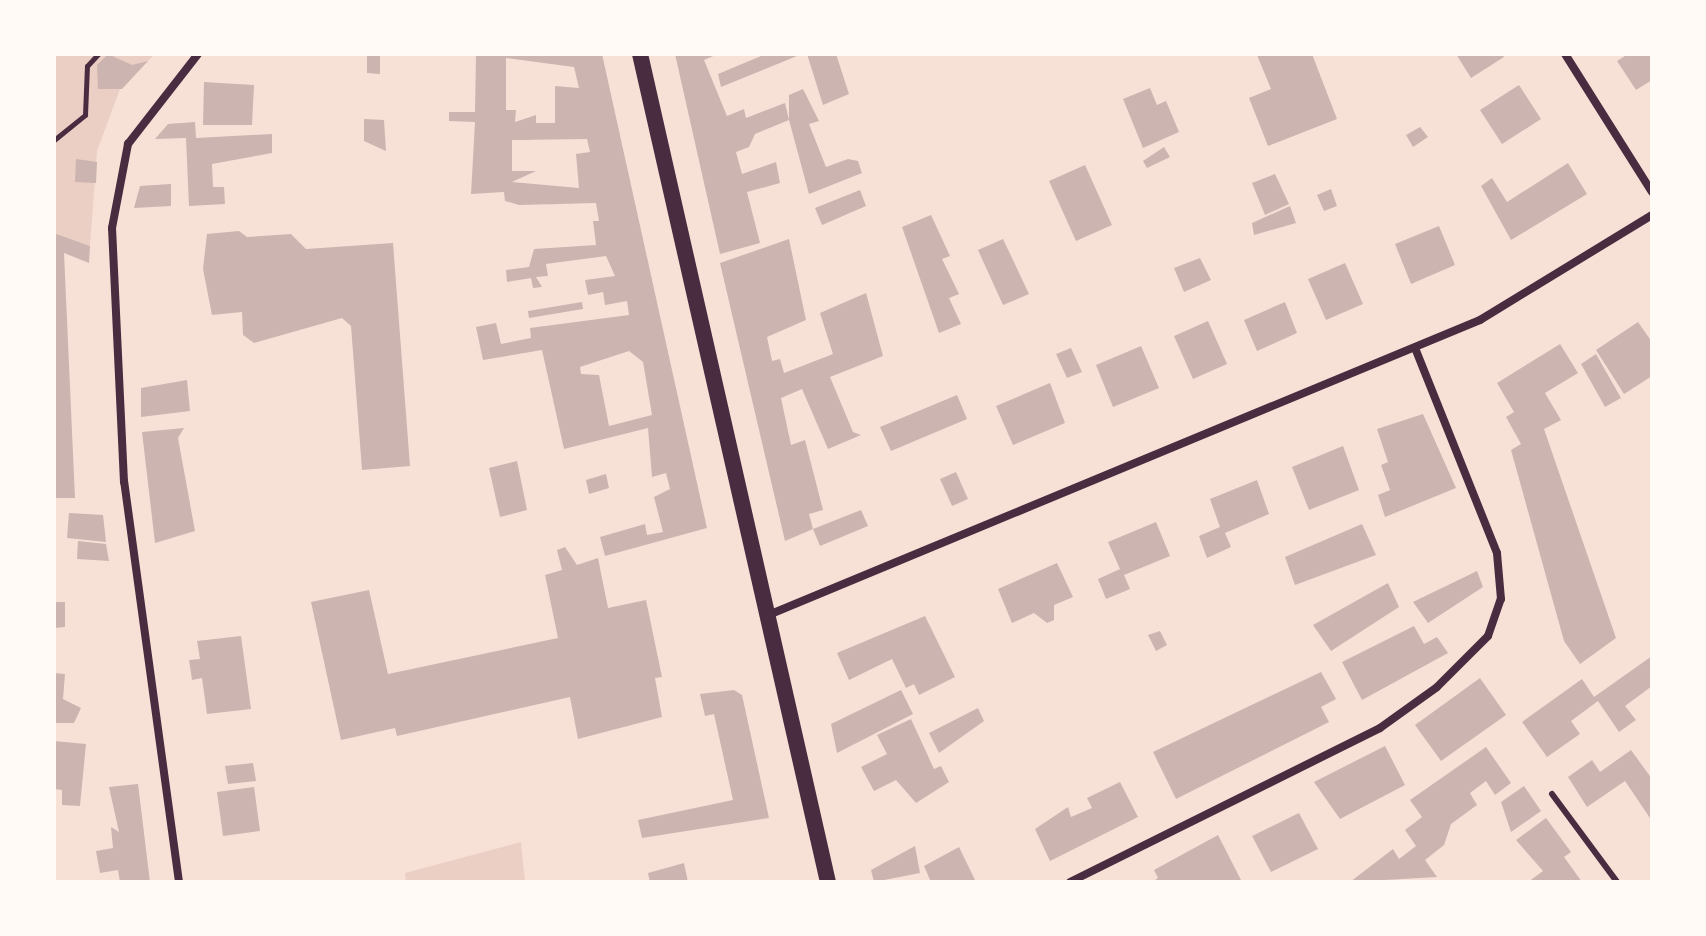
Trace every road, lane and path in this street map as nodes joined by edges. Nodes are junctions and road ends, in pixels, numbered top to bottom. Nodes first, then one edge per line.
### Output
1 (86, 54) edge
2 (98, 54) edge
3 (198, 54) edge
4 (640, 54) edge
5 (1565, 54) edge
6 (87, 66) junction
7 (54, 140) edge
8 (1652, 192) edge
9 (1652, 215) edge
10 (1415, 348) junction
11 (764, 617) junction
12 (1552, 794) dead end
13 (179, 882) edge
14 (828, 882) edge
15 (1070, 882) edge
16 (1617, 882) edge

1 - 6 path
2 - 6 path
3 - 13 street
4 - 11 main road
5 - 8 street
6 - 7 path
9 - 10 street
10 - 11 street
10 - 15 street
11 - 14 main road
12 - 16 lane

